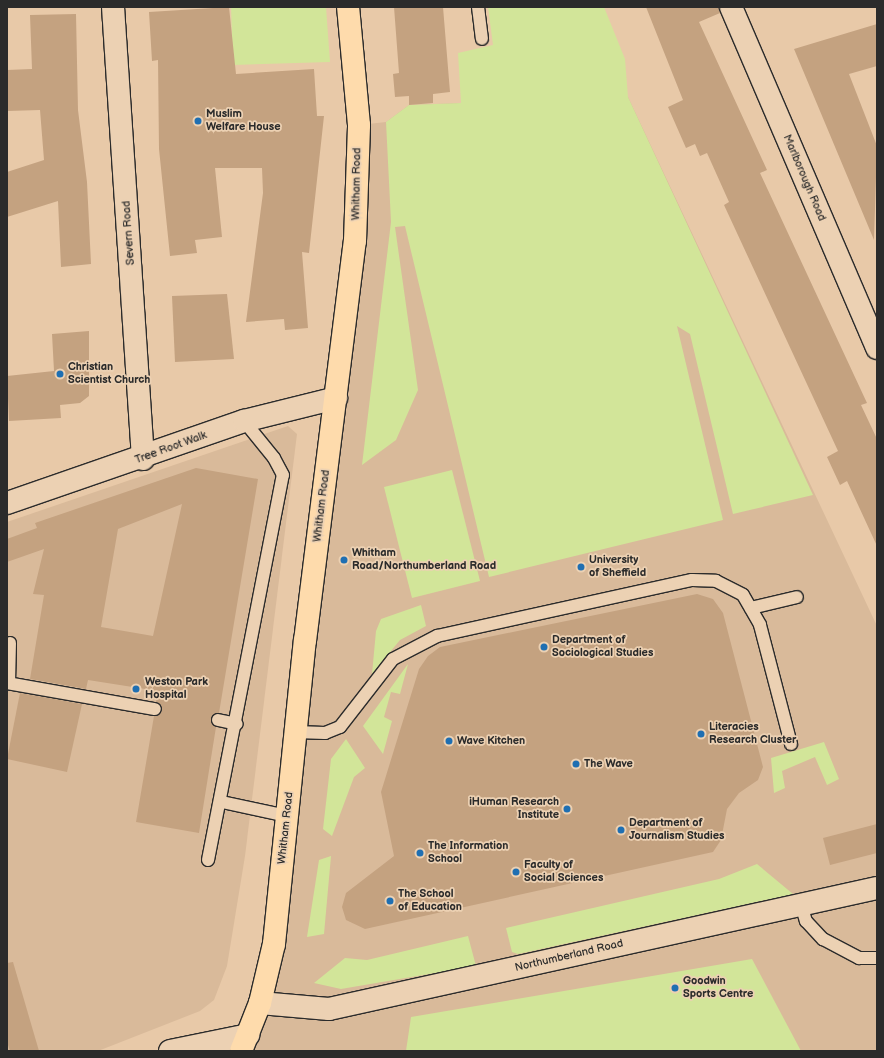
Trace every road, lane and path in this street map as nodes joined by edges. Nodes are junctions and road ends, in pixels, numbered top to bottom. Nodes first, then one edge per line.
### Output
1 (113, 7) edge
2 (348, 7) edge
3 (478, 7) edge
4 (731, 7) edge
5 (482, 39) dead end
6 (877, 348) edge
7 (336, 398) junction
8 (244, 421) junction
9 (143, 459) junction
10 (7, 503) edge
11 (796, 597) dead end
12 (751, 608) junction
13 (10, 643) dead end
14 (8, 683) edge
15 (155, 709) dead end
16 (218, 720) dead end
17 (237, 724) junction
18 (295, 732) junction
19 (791, 744) dead end
20 (222, 802) junction
21 (287, 816) junction
22 (208, 860) dead end
23 (877, 888) edge
24 (801, 904) junction
25 (877, 958) edge
26 (260, 1003) junction
27 (244, 1043) edge
28 (170, 1051) edge

1 - 9 street, Severn Road
2 - 7 main road, Whitham Road
3 - 5 lane
4 - 6 street, Marlborough Road
7 - 8 street, Tree Root Walk
7 - 18 main road, Whitham Road
8 - 9 street, Tree Root Walk
8 - 17 lane
9 - 10 street, Tree Root Walk
11 - 12 lane
12 - 18 lane
12 - 19 lane
13 - 14 lane
14 - 15 lane
16 - 17 lane
17 - 20 lane
18 - 21 main road, Whitham Road
20 - 21 lane
20 - 22 lane
21 - 26 main road, Whitham Road
23 - 24 street, Northumberland Road
24 - 25 lane
24 - 26 street, Northumberland Road
26 - 27 main road, Whitham Road
27 - 28 street

